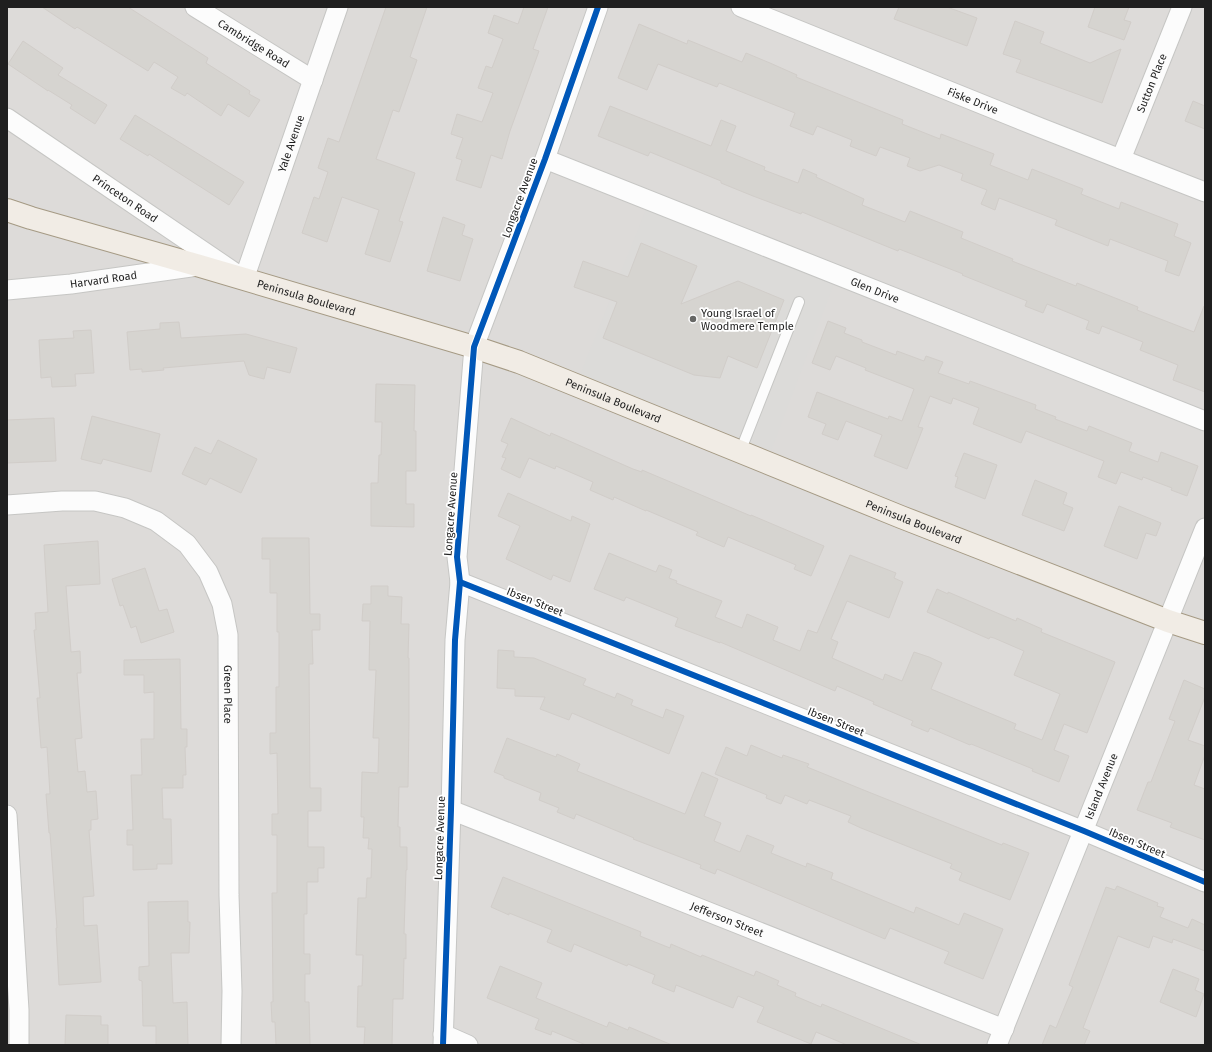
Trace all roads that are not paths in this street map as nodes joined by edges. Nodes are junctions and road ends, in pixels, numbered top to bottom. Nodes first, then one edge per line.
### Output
1 (195, 7) edge
2 (338, 7) edge
3 (598, 7) edge
4 (740, 7) edge
5 (1182, 7) edge
6 (313, 80) junction
7 (7, 118) edge
8 (545, 159) junction
9 (1122, 159) junction
10 (1205, 192) edge
11 (7, 210) edge
12 (200, 266) junction
13 (244, 279) junction
14 (7, 290) edge
15 (799, 302) dead end
16 (474, 347) junction
17 (1205, 421) edge
18 (740, 452) junction
19 (7, 505) edge
20 (1205, 528) edge
21 (460, 582) junction
22 (1168, 621) junction
23 (1205, 633) edge
24 (451, 810) junction
25 (7, 815) edge
26 (1084, 831) junction
27 (1205, 882) edge
28 (1001, 1037) edge
29 (443, 1040) edge
30 (19, 1045) edge
31 (232, 1045) edge
32 (468, 1045) edge

1 - 6 street, Cambridge Road
2 - 6 street, Yale Avenue
3 - 8 street, Longacre Avenue
4 - 9 street, Fiske Drive
5 - 9 street, Sutton Place
6 - 13 street, Yale Avenue
7 - 13 street, Princeton Road
8 - 16 street, Longacre Avenue
8 - 17 street, Glen Drive
9 - 10 street, Fiske Drive
11 - 12 main road, Peninsula Boulevard
12 - 13 main road, Peninsula Boulevard
12 - 14 street, Harvard Road
13 - 16 main road, Peninsula Boulevard
15 - 18 lane
16 - 18 main road, Peninsula Boulevard
16 - 21 street, Longacre Avenue
18 - 22 main road, Peninsula Boulevard
19 - 31 street, Green Place
20 - 22 street, Island Avenue
21 - 24 street, Longacre Avenue
21 - 26 street, Ibsen Street
22 - 23 main road, Peninsula Boulevard
22 - 26 street, Island Avenue
24 - 28 street, Jefferson Street
24 - 29 street, Longacre Avenue
25 - 30 street
26 - 27 street, Ibsen Street
26 - 28 street, Island Avenue
29 - 32 street

